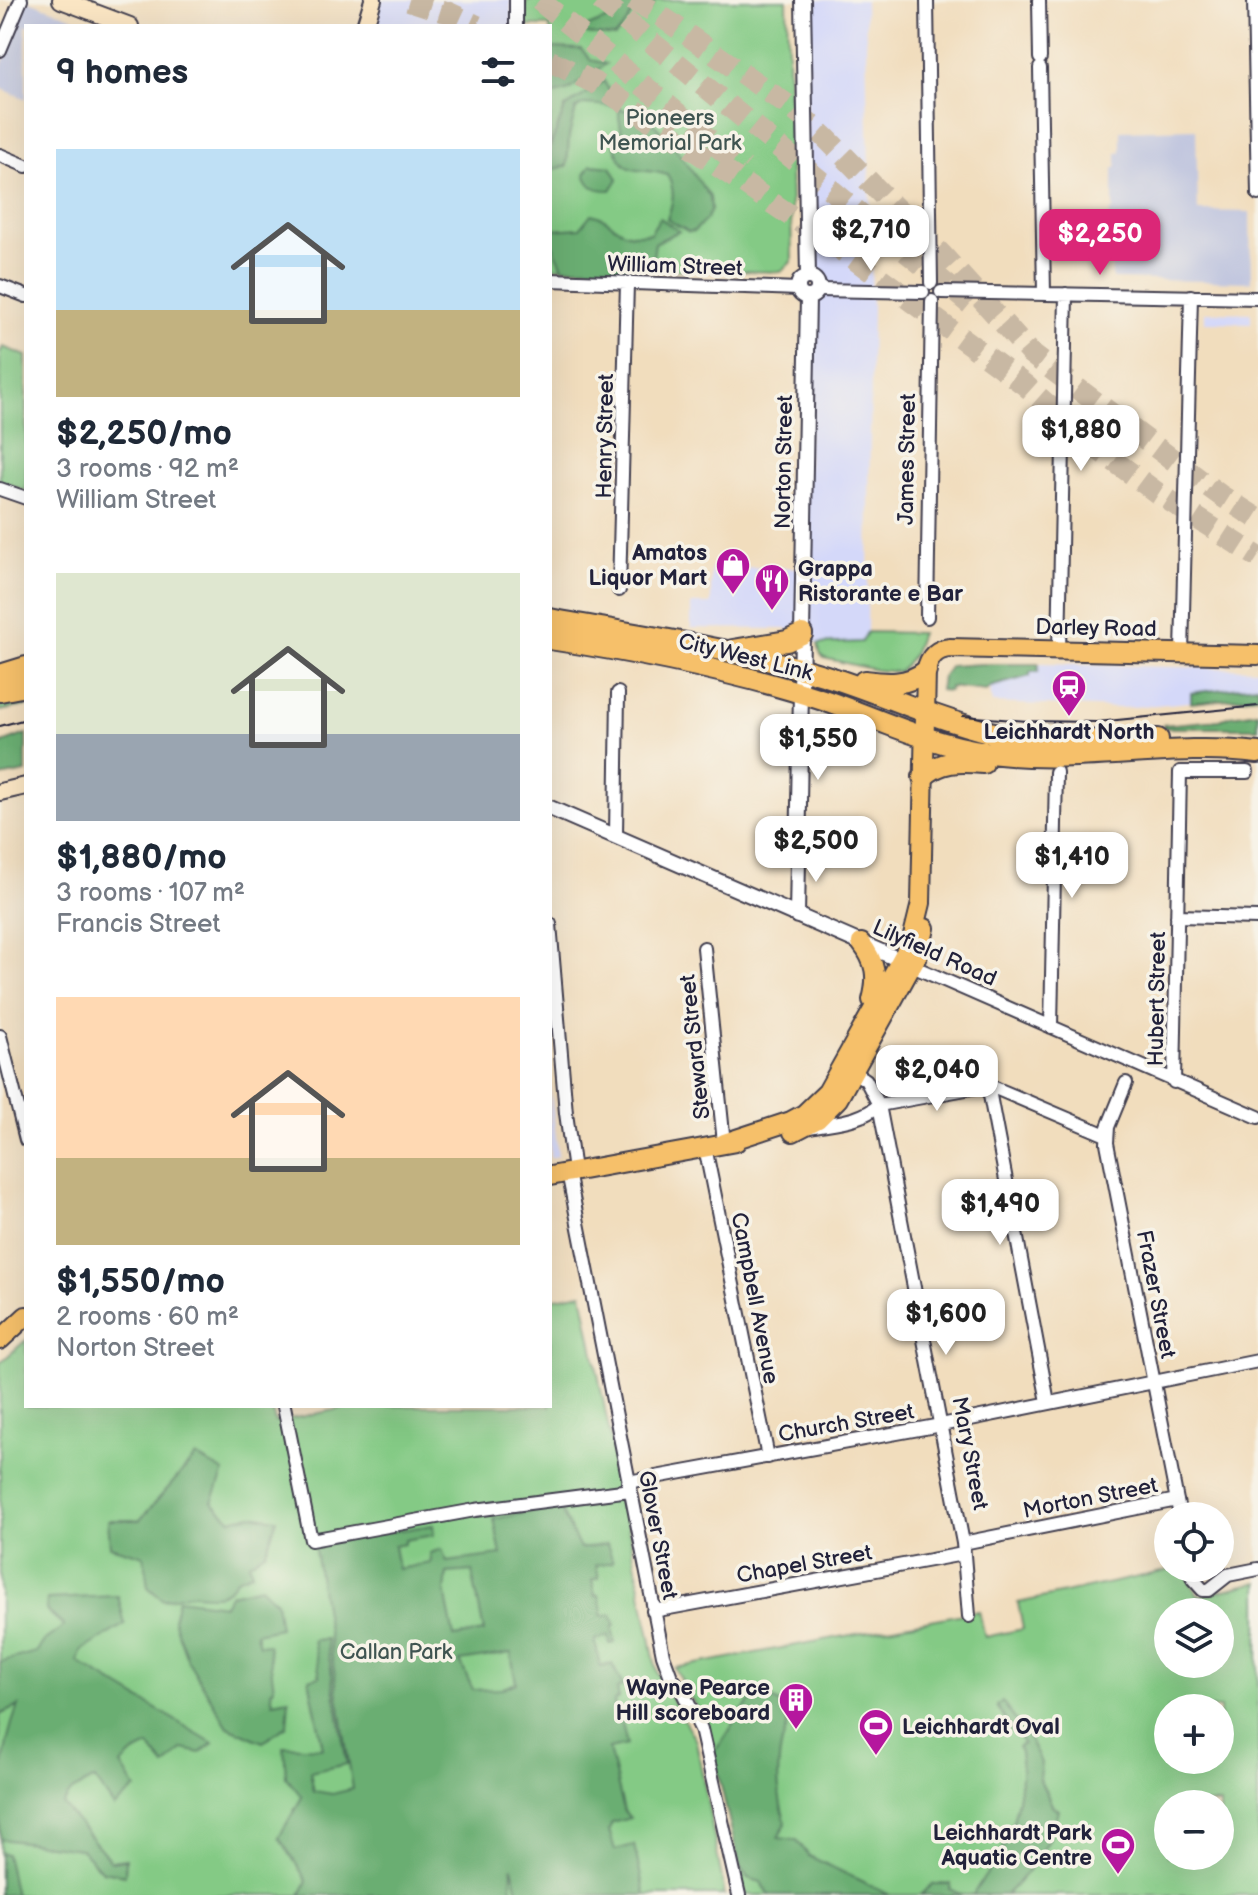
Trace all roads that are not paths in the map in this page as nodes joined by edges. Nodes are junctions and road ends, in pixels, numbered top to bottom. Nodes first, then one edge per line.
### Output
1 (21, 0) edge
2 (61, 0) edge
3 (373, 0) edge
4 (516, 0) edge
5 (803, 0) edge
6 (927, 0) edge
7 (1039, 0) edge
8 (1254, 0) edge
9 (125, 24) edge
10 (366, 24) edge
11 (516, 24) edge
12 (0, 50) edge
13 (0, 155) edge
14 (24, 165) edge
15 (1258, 194) edge
16 (552, 280) edge
17 (627, 283) junction
18 (0, 286) edge
19 (808, 292) junction
20 (932, 292) junction
21 (1044, 293) junction
22 (1066, 294) junction
23 (24, 295) edge
24 (1191, 296) junction
25 (1258, 298) edge
26 (0, 489) edge
27 (24, 497) edge
28 (619, 590) dead end
29 (927, 617) dead end
30 (552, 619) edge
31 (802, 634) junction
32 (552, 639) edge
33 (726, 651) junction
34 (1059, 651) junction
35 (1182, 653) junction
36 (1258, 655) edge
37 (930, 662) junction
38 (24, 668) edge
39 (802, 670) junction
40 (0, 675) edge
41 (848, 684) junction
42 (24, 686) edge
43 (0, 691) edge
44 (618, 693) dead end
45 (801, 693) junction
46 (925, 712) junction
47 (924, 737) junction
48 (1258, 740) edge
49 (1258, 753) edge
50 (1013, 755) junction
51 (1056, 772) dead end
52 (1247, 772) dead end
53 (923, 777) junction
54 (24, 786) edge
55 (0, 792) edge
56 (552, 809) edge
57 (616, 836) junction
58 (797, 916) junction
59 (1177, 916) junction
60 (1258, 918) edge
61 (861, 943) junction
62 (552, 948) edge
63 (704, 948) dead end
64 (906, 963) junction
65 (868, 1015) junction
66 (1051, 1027) junction
67 (0, 1036) edge
68 (848, 1068) junction
69 (1174, 1082) junction
70 (1126, 1083) dead end
71 (988, 1085) junction
72 (6, 1086) edge
73 (879, 1105) junction
74 (1258, 1117) edge
75 (803, 1129) junction
76 (1107, 1131) junction
77 (24, 1135) edge
78 (714, 1145) junction
79 (564, 1173) edge
80 (24, 1318) edge
81 (0, 1340) edge
82 (1258, 1361) edge
83 (1154, 1382) junction
84 (1048, 1402) junction
85 (284, 1408) edge
86 (941, 1425) junction
87 (768, 1457) junction
88 (629, 1486) junction
89 (1177, 1500) joint
90 (963, 1548) junction
91 (1258, 1569) edge
92 (1234, 1574) edge
93 (1196, 1582) edge
94 (1219, 1582) edge
95 (653, 1611) junction
96 (969, 1616) dead end
97 (739, 1895) edge

1 - 12 street
2 - 9 main road
3 - 10 main road
4 - 11 street
5 - 19 street
6 - 20 street, James Street
7 - 21 street
8 - 15 street
13 - 14 street
16 - 17 street, William Street
17 - 19 street, William Street
17 - 28 street, Henry Street
18 - 23 street
19 - 20 street, William Street
19 - 31 street, Norton Street
20 - 21 street, William Street
20 - 29 street, James Street
21 - 22 street, William Street
22 - 24 street, William Street
22 - 34 street
24 - 25 street, William Street
24 - 35 street
26 - 27 street
30 - 33 highway, City West Link
31 - 33 highway
31 - 39 street, Norton Street
32 - 45 highway, City West Link
33 - 39 highway, City West Link
34 - 35 main road, Darley Road
34 - 37 main road, Darley Road
35 - 36 main road, Darley Road
37 - 41 highway
37 - 46 main road
38 - 40 highway
39 - 41 highway, City West Link
39 - 45 street, Norton Street
41 - 46 highway, City West Link
42 - 43 highway
44 - 57 street
45 - 47 highway, City West Link
45 - 58 street, Norton Street
46 - 47 main road
46 - 48 highway, City West Link
47 - 50 highway, City West Link
47 - 53 main road
49 - 50 highway
50 - 53 highway
51 - 66 street
52 - 59 street, Hubert Street
53 - 64 main road
54 - 55 main road
56 - 57 street, Lilyfield Road
57 - 58 street, Lilyfield Road
58 - 61 street, Lilyfield Road
59 - 60 street
59 - 69 street, Hubert Street
61 - 64 street, Lilyfield Road
61 - 65 main road
62 - 79 street, Glover Street
63 - 78 street, Steward Street
64 - 65 main road
64 - 66 street, Lilyfield Road
64 - 68 main road
65 - 68 main road
66 - 69 street, Lilyfield Road
67 - 72 street
68 - 73 street, Mary Street
68 - 75 main road
68 - 78 main road
69 - 74 street, Lilyfield Road
70 - 76 street
71 - 73 street
71 - 76 street
71 - 84 street
72 - 77 street
73 - 75 street
73 - 86 street, Mary Street
75 - 78 main road
76 - 83 street, Frazer Street
78 - 79 main road
78 - 87 street, Campbell Avenue
79 - 88 street, Glover Street
80 - 81 main road
82 - 83 street, Church Street
83 - 84 street, Church Street
83 - 89 street, Frazer Street
84 - 86 street, Church Street
85 - 88 street, Church Street
86 - 87 street, Church Street
86 - 90 street, Mary Street
87 - 88 street, Church Street
88 - 95 street, Glover Street
89 - 90 street, Morton Street
90 - 95 street, Chapel Street
90 - 96 street, Mary Street
91 - 92 street
93 - 94 street
95 - 97 street, Glover Street

